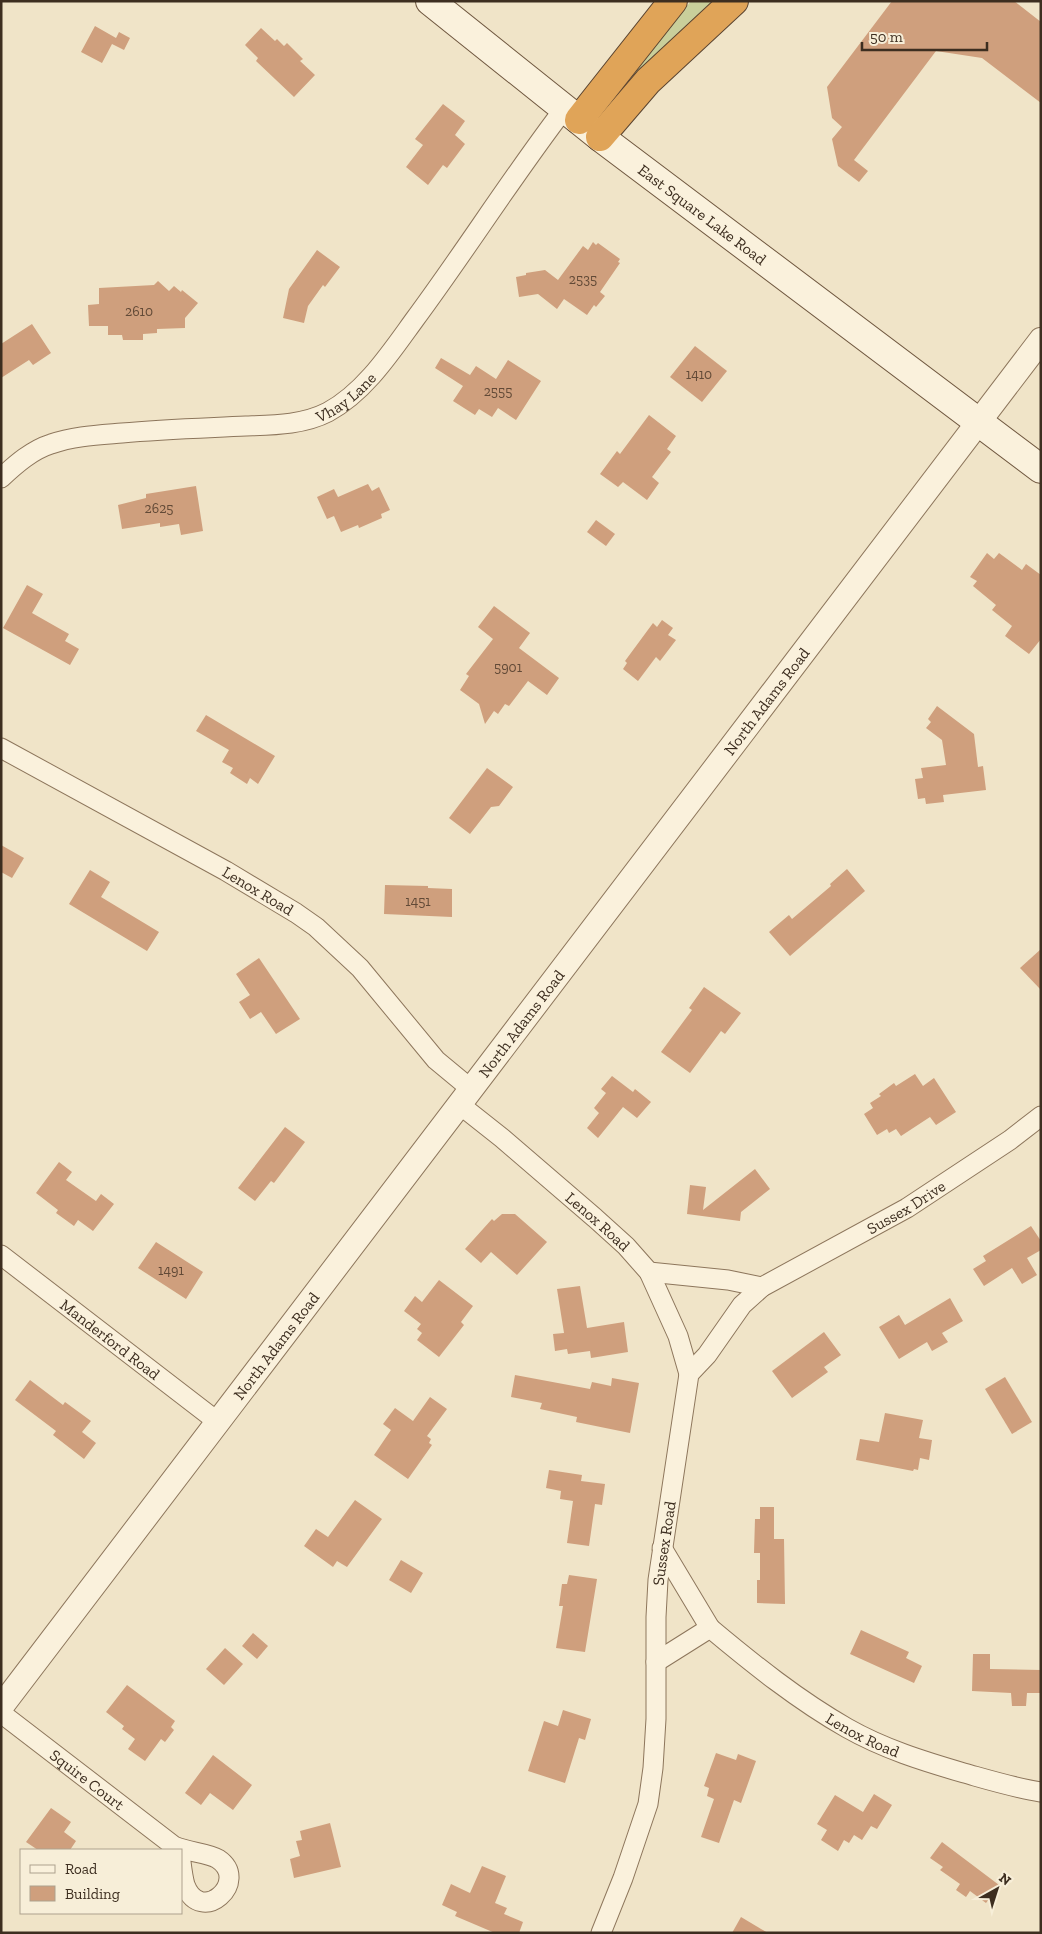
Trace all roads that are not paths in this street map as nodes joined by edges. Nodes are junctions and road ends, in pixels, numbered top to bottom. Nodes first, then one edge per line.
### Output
1 (430, 1) edge
2 (673, 1) edge
3 (734, 1) edge
4 (571, 114) junction
5 (600, 137) junction
6 (1041, 340) edge
7 (978, 423) junction
8 (1041, 470) edge
9 (1, 478) edge
10 (1, 748) edge
11 (465, 1097) junction
12 (1041, 1116) edge
13 (1, 1255) edge
14 (649, 1272) junction
15 (762, 1286) junction
16 (689, 1374) junction
17 (218, 1422) junction
18 (662, 1548) junction
19 (710, 1628) junction
20 (656, 1662) junction
21 (1, 1707) edge
22 (1, 1714) edge
23 (1041, 1792) edge
24 (172, 1849) edge
25 (601, 1933) edge

1 - 4 main road, East Square Lake Road
2 - 4 highway
3 - 5 highway
4 - 5 main road, East Square Lake Road
4 - 9 street, Vhay Lane
5 - 7 main road, East Square Lake Road
6 - 7 street, North Adams Road
7 - 8 main road, East Square Lake Road
7 - 11 street, North Adams Road
10 - 11 street, Lenox Road
11 - 14 street, Lenox Road
11 - 17 street, North Adams Road
12 - 15 street, Sussex Drive
13 - 17 street, Manderford Road
14 - 15 street
14 - 16 street, Lenox Road
15 - 16 street
16 - 18 street, Sussex Road
17 - 21 street, North Adams Road
18 - 19 street, Lenox Road
18 - 20 street, Sussex Road
19 - 20 street
19 - 23 street, Lenox Road
20 - 25 street, Sussex Road
22 - 24 street, Squire Court

